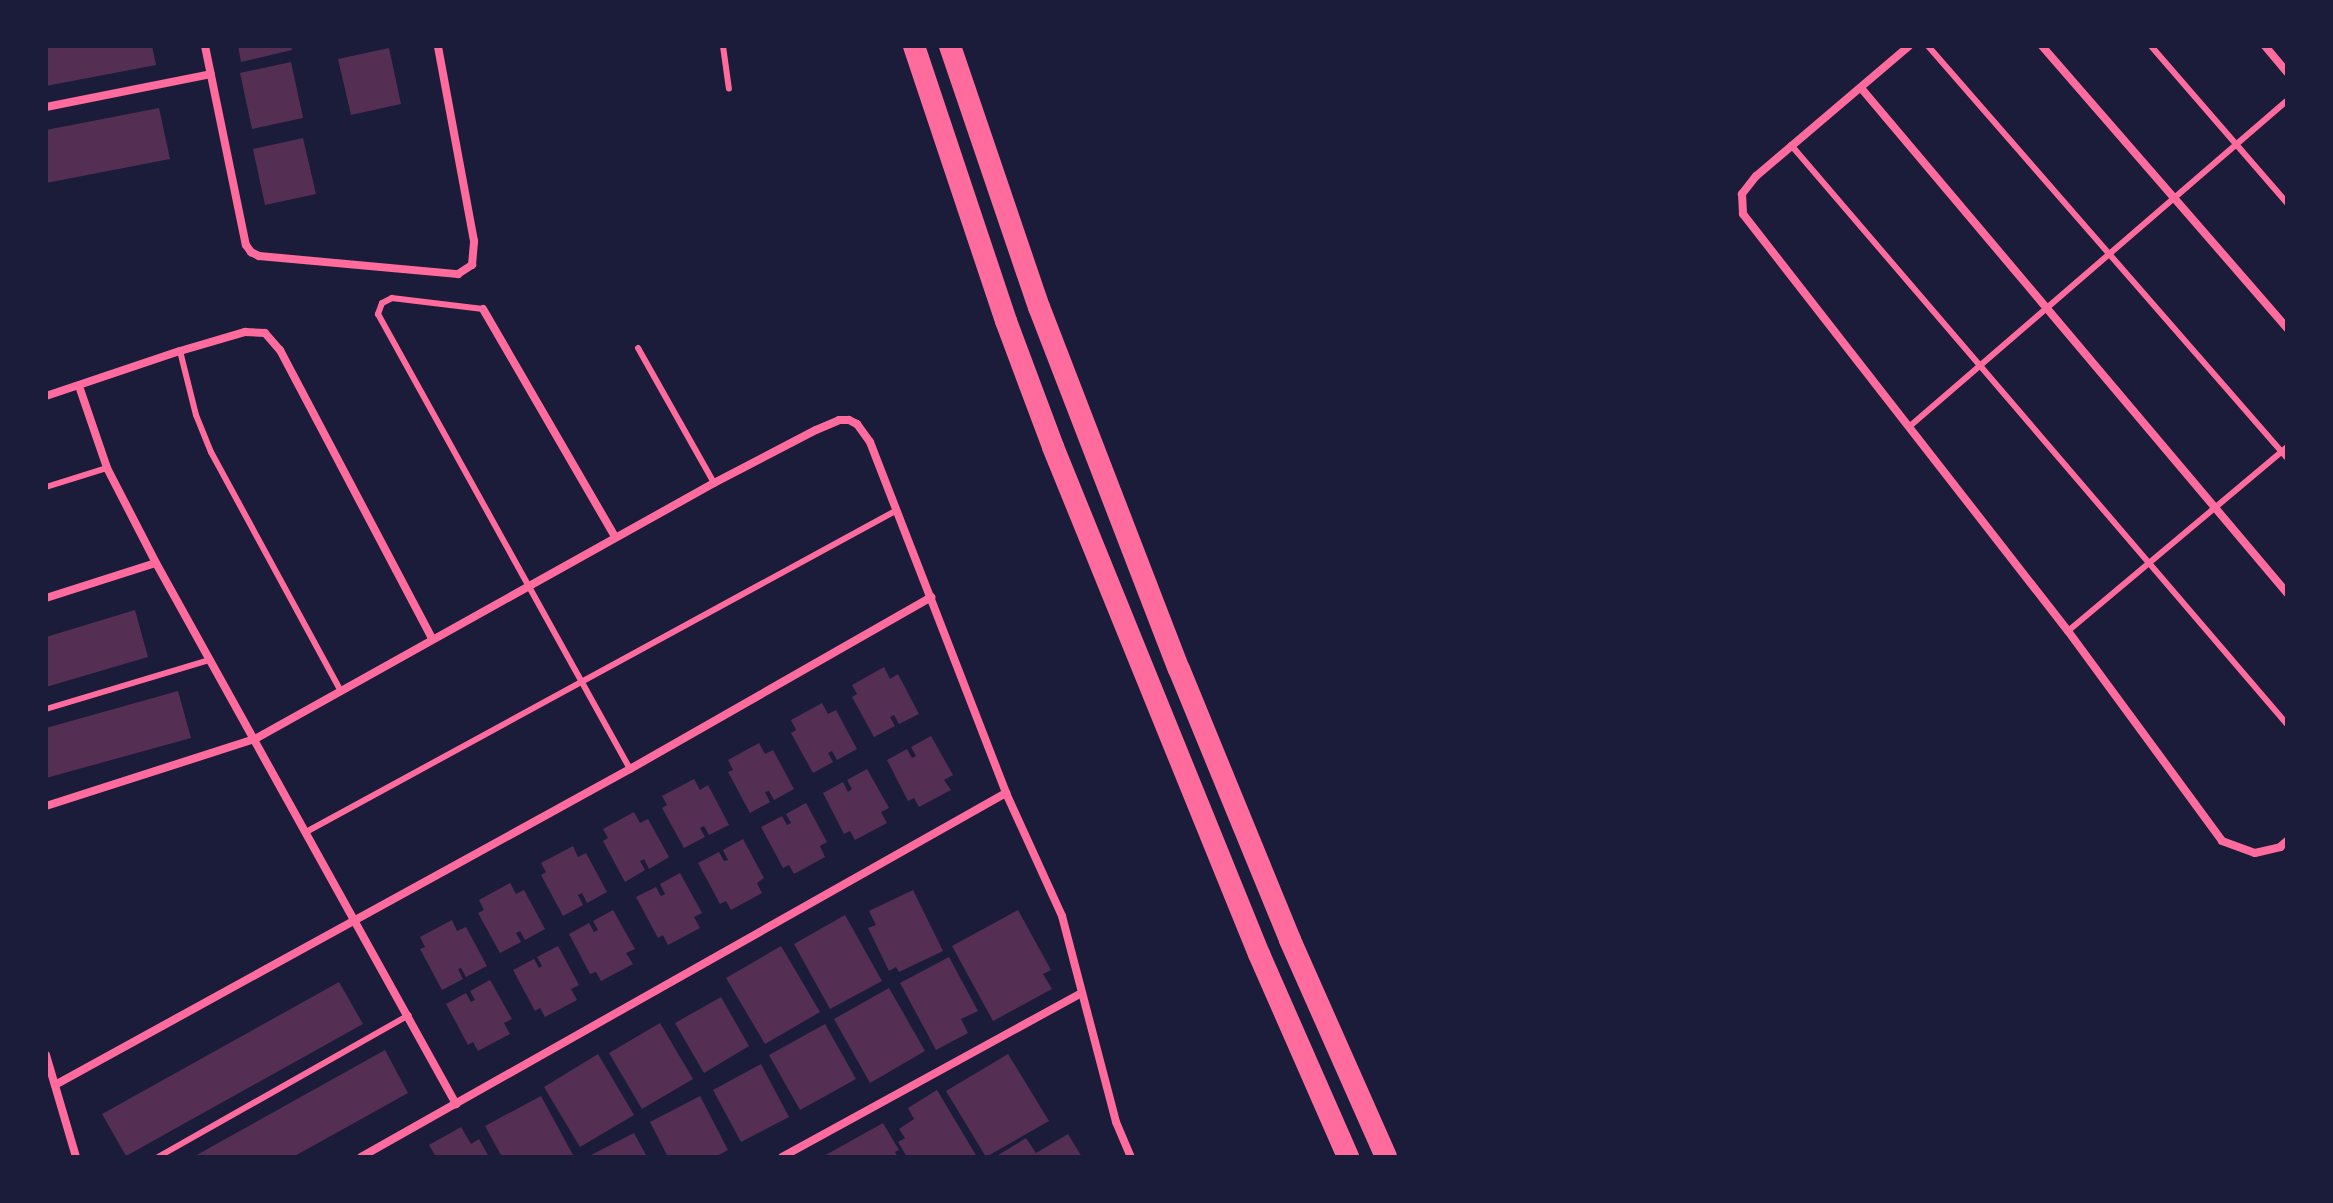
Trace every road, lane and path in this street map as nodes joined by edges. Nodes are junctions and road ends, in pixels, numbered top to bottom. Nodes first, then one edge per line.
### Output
1 (205, 46) edge
2 (438, 46) edge
3 (723, 46) edge
4 (914, 46) edge
5 (950, 46) edge
6 (1909, 46) edge
7 (1928, 46) edge
8 (2042, 46) edge
9 (2151, 46) edge
10 (2265, 46) edge
11 (2287, 72) edge
12 (211, 74) junction
13 (1861, 88) junction
14 (729, 89) dead end
15 (2287, 101) edge
16 (46, 107) edge
17 (2236, 144) junction
18 (1791, 145) junction
19 (2174, 198) junction
20 (2287, 203) edge
21 (2108, 255) junction
22 (2047, 308) junction
23 (483, 309) joint
24 (2287, 328) edge
25 (638, 348) dead end
26 (180, 351) junction
27 (1980, 365) junction
28 (79, 386) junction
29 (46, 396) edge
30 (1910, 426) junction
31 (2285, 452) edge
32 (107, 468) junction
33 (714, 483) junction
34 (46, 487) edge
35 (2215, 508) junction
36 (897, 510) junction
37 (615, 537) junction
38 (2149, 562) junction
39 (156, 563) junction
40 (531, 586) junction
41 (2287, 593) edge
42 (931, 597) junction
43 (46, 598) edge
44 (2068, 631) junction
45 (432, 638) junction
46 (209, 660) junction
47 (583, 680) junction
48 (341, 691) junction
49 (46, 709) edge
50 (2287, 724) edge
51 (255, 739) junction
52 (630, 769) junction
53 (1006, 793) junction
54 (46, 806) edge
55 (306, 832) junction
56 (2287, 841) edge
57 (353, 920) junction
58 (1081, 993) junction
59 (409, 1015) junction
60 (46, 1055) edge
61 (55, 1085) junction
62 (456, 1104) junction
63 (76, 1157) edge
64 (158, 1157) edge
65 (361, 1157) edge
66 (782, 1157) edge
67 (1131, 1157) edge
68 (1348, 1157) edge
69 (1386, 1157) edge

1 - 12 street
2 - 12 street
3 - 14 lane
4 - 68 highway
5 - 69 highway
6 - 13 street
7 - 21 lane
8 - 19 street
9 - 17 lane
10 - 11 street
12 - 16 street
13 - 18 street
13 - 22 street
15 - 17 lane
17 - 19 lane
17 - 20 lane
18 - 27 lane
18 - 30 street
19 - 21 lane
19 - 24 street
21 - 22 lane
21 - 31 lane
22 - 27 lane
22 - 35 street
23 - 37 street
23 - 40 lane
25 - 33 lane
26 - 28 street
26 - 45 street
26 - 48 lane
27 - 30 lane
27 - 38 lane
28 - 29 street
28 - 32 street
30 - 44 street
31 - 35 lane
32 - 34 lane
32 - 39 street
33 - 36 street
33 - 37 street
35 - 38 lane
35 - 41 street
36 - 42 street
36 - 47 lane
37 - 40 street
38 - 44 lane
38 - 50 lane
39 - 43 street
39 - 46 street
40 - 45 street
40 - 47 lane
42 - 52 street
42 - 53 street
44 - 56 street
45 - 48 street
46 - 49 lane
46 - 51 street
47 - 52 lane
47 - 55 lane
48 - 51 street
51 - 54 street
51 - 55 street
52 - 57 street
53 - 58 street
53 - 62 street
55 - 57 street
57 - 59 street
57 - 61 street
58 - 66 street
58 - 67 street
59 - 62 street
59 - 64 lane
60 - 61 street
61 - 63 street
62 - 65 street

